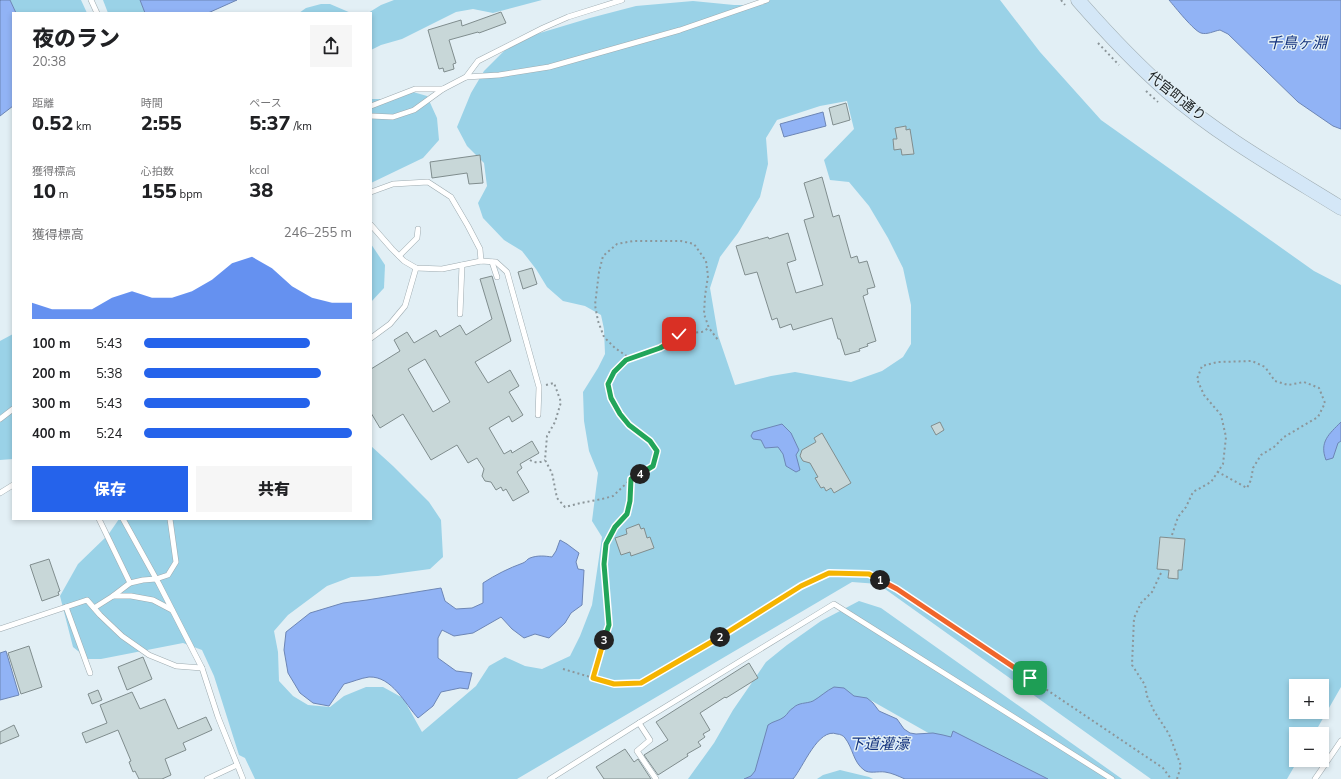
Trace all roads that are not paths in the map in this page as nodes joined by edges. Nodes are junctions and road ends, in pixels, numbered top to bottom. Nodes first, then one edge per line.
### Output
1 (91, 0) edge
2 (622, 0) edge
3 (767, 0) edge
4 (1078, 0) edge
5 (97, 12) edge
6 (466, 77) junction
7 (443, 89) junction
8 (372, 106) edge
9 (372, 116) edge
10 (1290, 177) junction
11 (372, 192) edge
12 (1341, 200) edge
13 (1341, 208) edge
14 (372, 226) edge
15 (418, 229) dead end
16 (399, 256) junction
17 (481, 261) junction
18 (492, 262) junction
19 (462, 265) junction
20 (416, 268) junction
21 (497, 278) dead end
22 (460, 314) dead end
23 (372, 337) edge
24 (12, 410) edge
25 (538, 414) dead end
26 (0, 419) edge
27 (12, 487) edge
28 (0, 494) edge
29 (99, 520) edge
30 (124, 520) edge
31 (170, 520) edge
32 (156, 579) junction
33 (130, 583) junction
34 (112, 596) junction
35 (66, 607) junction
36 (94, 608) junction
37 (173, 611) junction
38 (0, 629) edge
39 (202, 668) junction
40 (90, 673) dead end
41 (639, 723) junction
42 (1341, 741) edge
43 (237, 765) junction
44 (207, 779) edge
45 (243, 779) edge
46 (550, 779) edge
47 (656, 779) edge
48 (1112, 779) edge
49 (1315, 779) edge

1 - 5 lane
2 - 6 lane
3 - 6 lane
4 - 10 street, 代官町通り
6 - 7 lane
7 - 8 lane
7 - 9 lane
10 - 12 street, 代官町通り
10 - 13 street, 代官町通り
11 - 17 lane
14 - 16 lane
15 - 16 lane
16 - 20 lane
17 - 18 lane
17 - 19 lane
18 - 21 lane
18 - 25 lane
19 - 20 lane
19 - 22 lane
20 - 23 lane
24 - 26 lane
27 - 28 lane
29 - 33 lane
30 - 32 lane
31 - 32 lane
32 - 33 lane
32 - 37 lane
33 - 34 lane
34 - 36 lane
34 - 37 lane
35 - 36 lane
35 - 38 lane
35 - 40 lane
36 - 39 lane
37 - 39 lane
39 - 43 lane
41 - 46 lane
41 - 47 lane
41 - 48 lane
42 - 49 lane
43 - 44 lane
43 - 45 lane

